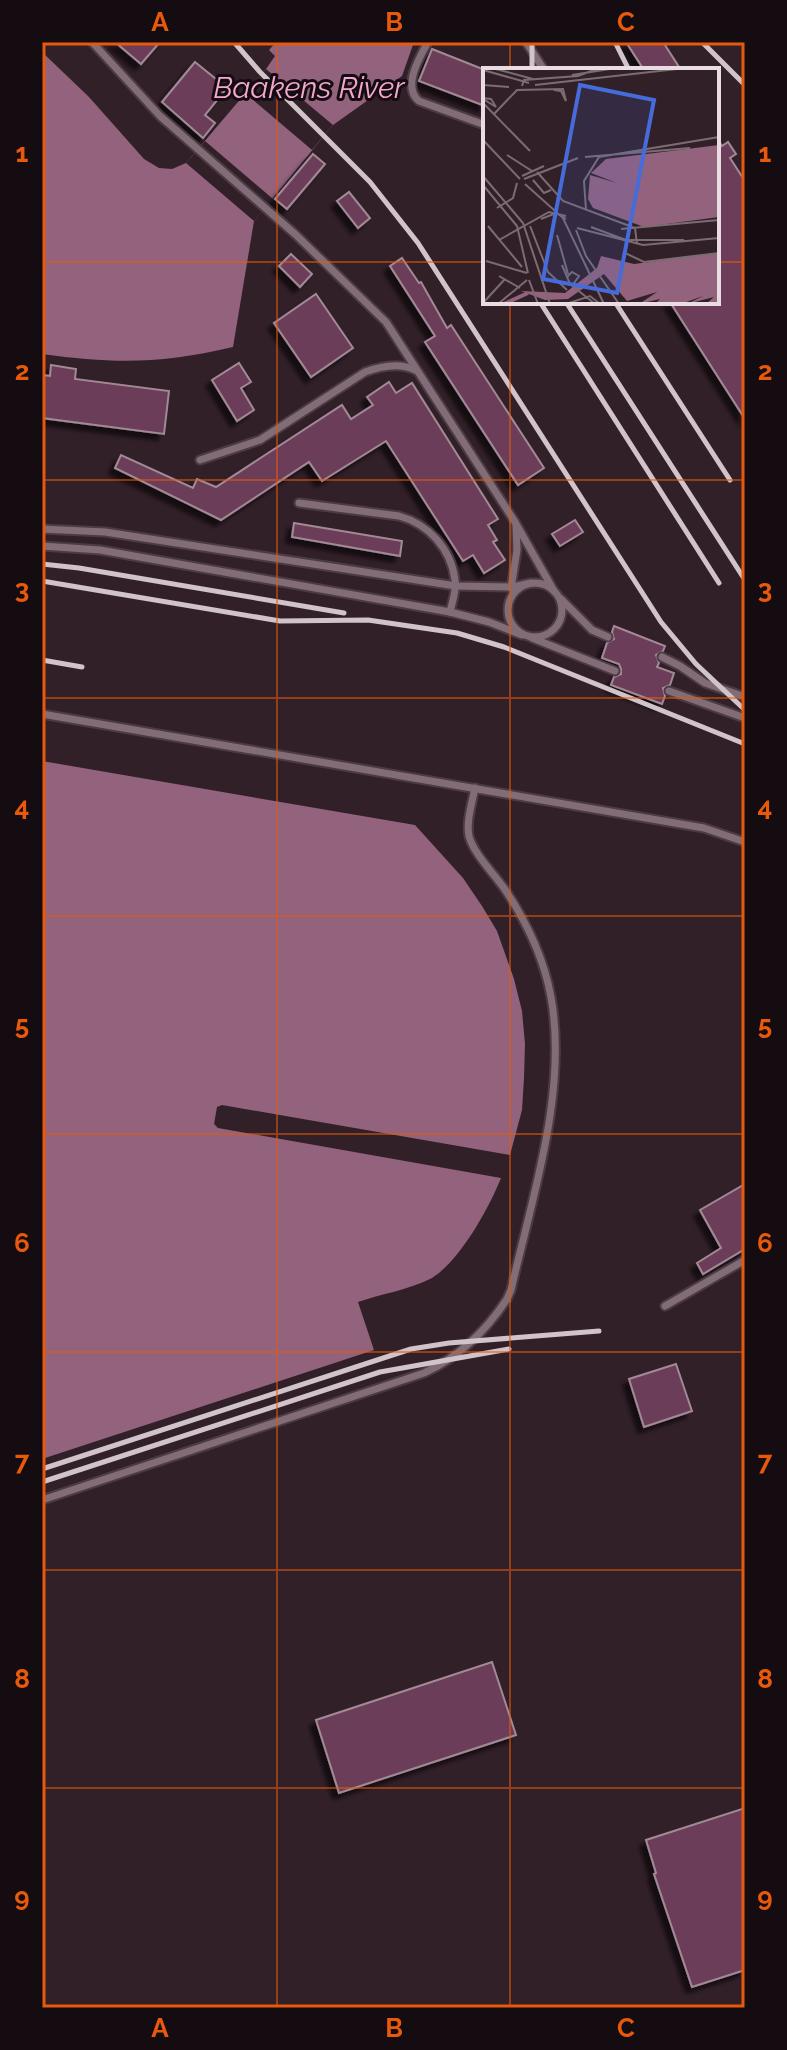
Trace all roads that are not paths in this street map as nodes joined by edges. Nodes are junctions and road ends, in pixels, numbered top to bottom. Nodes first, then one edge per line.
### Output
1 (92, 42) edge
2 (428, 42) edge
3 (526, 42) edge
4 (539, 68) edge
5 (483, 124) edge
6 (421, 375) junction
7 (200, 460) dead end
8 (299, 503) dead end
9 (515, 522) junction
10 (42, 529) edge
11 (42, 546) edge
12 (531, 583) junction
13 (456, 586) junction
14 (512, 587) junction
15 (557, 594) junction
16 (508, 605) junction
17 (450, 612) junction
18 (522, 635) junction
19 (531, 637) junction
20 (608, 637) dead end
21 (662, 657) dead end
22 (615, 671) dead end
23 (669, 691) dead end
24 (745, 697) edge
25 (42, 714) edge
26 (745, 718) edge
27 (475, 788) junction
28 (745, 842) edge
29 (745, 1260) edge
30 (665, 1306) dead end
31 (42, 1500) edge

1 - 6 lane
2 - 5 lane
3 - 4 lane
6 - 7 lane
6 - 9 lane
8 - 13 lane
9 - 14 lane
9 - 15 lane
10 - 13 lane
11 - 17 lane
12 - 14 lane
12 - 15 lane
12 - 16 lane
13 - 14 lane
13 - 17 lane
14 - 16 lane
15 - 19 lane
15 - 20 lane
16 - 18 lane
17 - 18 lane
18 - 19 lane
19 - 22 lane
21 - 24 lane
23 - 26 lane
25 - 27 lane
27 - 28 lane
27 - 31 lane
29 - 30 lane

